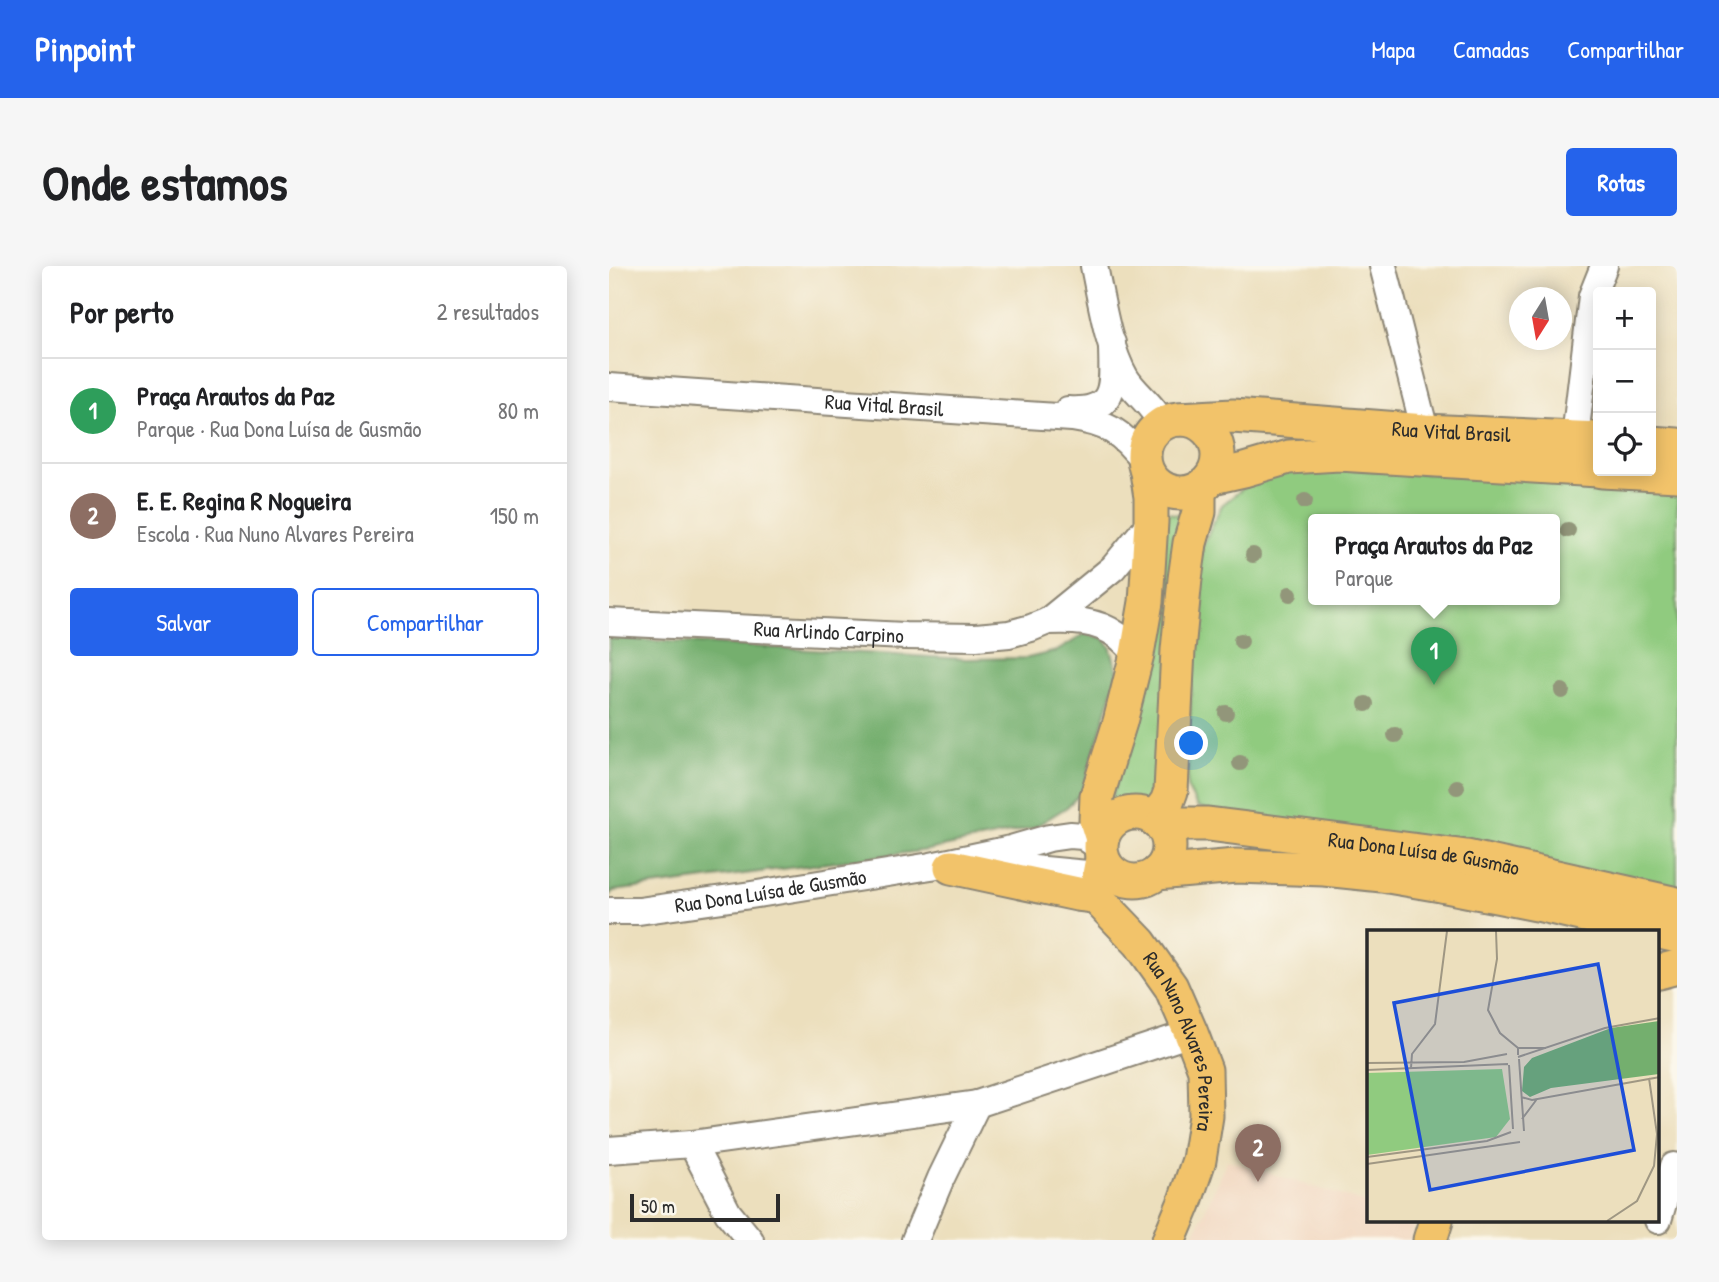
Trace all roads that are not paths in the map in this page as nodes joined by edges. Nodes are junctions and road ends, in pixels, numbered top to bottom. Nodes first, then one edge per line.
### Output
1 (1094, 266) edge
2 (1383, 266) edge
3 (1583, 266) edge
4 (1604, 266) edge
5 (1592, 296) junction
6 (1111, 343) junction
7 (609, 387) edge
8 (991, 413) junction
9 (1170, 421) junction
10 (1425, 431) junction
11 (1587, 438) edge
12 (1656, 443) edge
13 (1677, 445) edge
14 (1145, 467) junction
15 (1593, 471) edge
16 (1656, 474) edge
17 (1677, 475) edge
18 (1206, 483) junction
19 (1151, 522) junction
20 (1048, 621) junction
21 (609, 622) edge
22 (1137, 654) junction
23 (1158, 822) junction
24 (1102, 865) junction
25 (941, 867) junction
26 (1157, 873) junction
27 (609, 911) edge
28 (1662, 920) edge
29 (1677, 967) edge
30 (1659, 972) edge
31 (1191, 1032) junction
32 (977, 1104) junction
33 (692, 1144) junction
34 (609, 1150) edge
35 (1670, 1164) edge
36 (1659, 1216) edge
37 (1436, 1222) edge
38 (1658, 1222) edge
39 (750, 1240) edge
40 (915, 1240) edge
41 (1169, 1240) edge
42 (1430, 1240) edge
43 (1652, 1240) edge

1 - 6 street
2 - 10 street
3 - 5 street
4 - 5 street
5 - 11 street
6 - 8 street
6 - 9 street
7 - 8 street, Rua Vital Brasil
8 - 14 street, Rua Vital Brasil
9 - 10 main road, Rua Vital Brasil
9 - 14 main road
9 - 18 main road
10 - 11 main road, Rua Vital Brasil
12 - 13 main road
14 - 18 main road
14 - 19 main road
15 - 18 main road, Rua Vital Brasil
16 - 17 main road, Rua Vital Brasil
18 - 23 main road
19 - 20 street
19 - 22 main road
20 - 21 street, Rua Arlindo Carpino
20 - 22 street
22 - 24 main road
23 - 24 main road
23 - 26 main road
23 - 28 main road, Rua Dona Luísa de Gusmão
24 - 25 main road
24 - 25 street, Rua Dona Luísa de Gusmão
24 - 26 main road
24 - 31 main road, Rua Nuno Alvares Pereira
25 - 27 street, Rua Dona Luísa de Gusmão
26 - 28 main road, Rua Dona Luísa de Gusmão
29 - 30 main road
31 - 32 street
31 - 41 main road, Rua Nuno Alvares Pereira
32 - 33 street
32 - 40 street
33 - 34 street
33 - 39 street
35 - 36 street
37 - 42 main road
38 - 43 street

